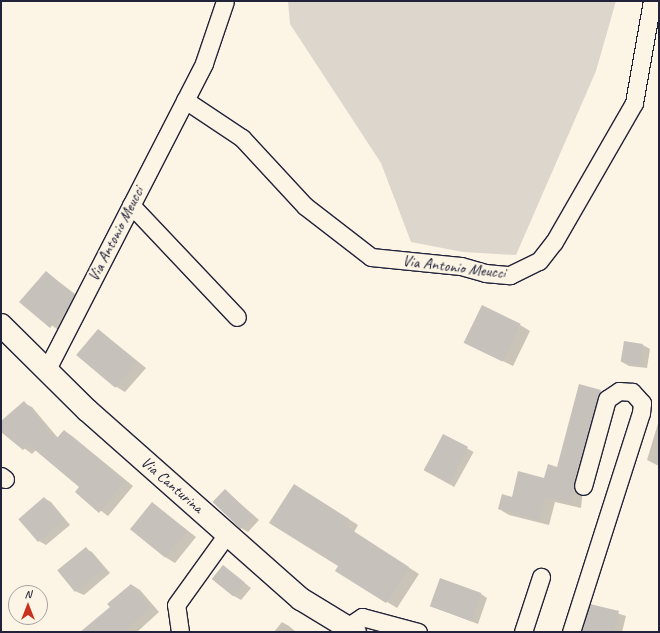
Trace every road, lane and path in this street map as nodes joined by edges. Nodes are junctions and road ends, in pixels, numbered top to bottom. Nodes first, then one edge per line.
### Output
1 (225, 1) edge
2 (652, 1) edge
3 (185, 100) junction
4 (131, 205) junction
5 (237, 318) dead end
6 (1, 325) edge
7 (47, 369) junction
8 (582, 486) dead end
9 (227, 534) junction
10 (541, 577) dead end
11 (351, 630) edge
12 (180, 632) edge
13 (418, 632) edge
14 (523, 632) edge
15 (571, 632) edge

1 - 3 street, Via Antonio Meucci
2 - 3 street, Via Antonio Meucci
3 - 4 street, Via Antonio Meucci
4 - 5 street
4 - 7 street, Via Antonio Meucci
6 - 7 main road, Via Canturina
7 - 9 main road, Via Canturina
8 - 15 street
9 - 11 main road, Via Canturina
9 - 12 street
10 - 14 street
11 - 13 street

